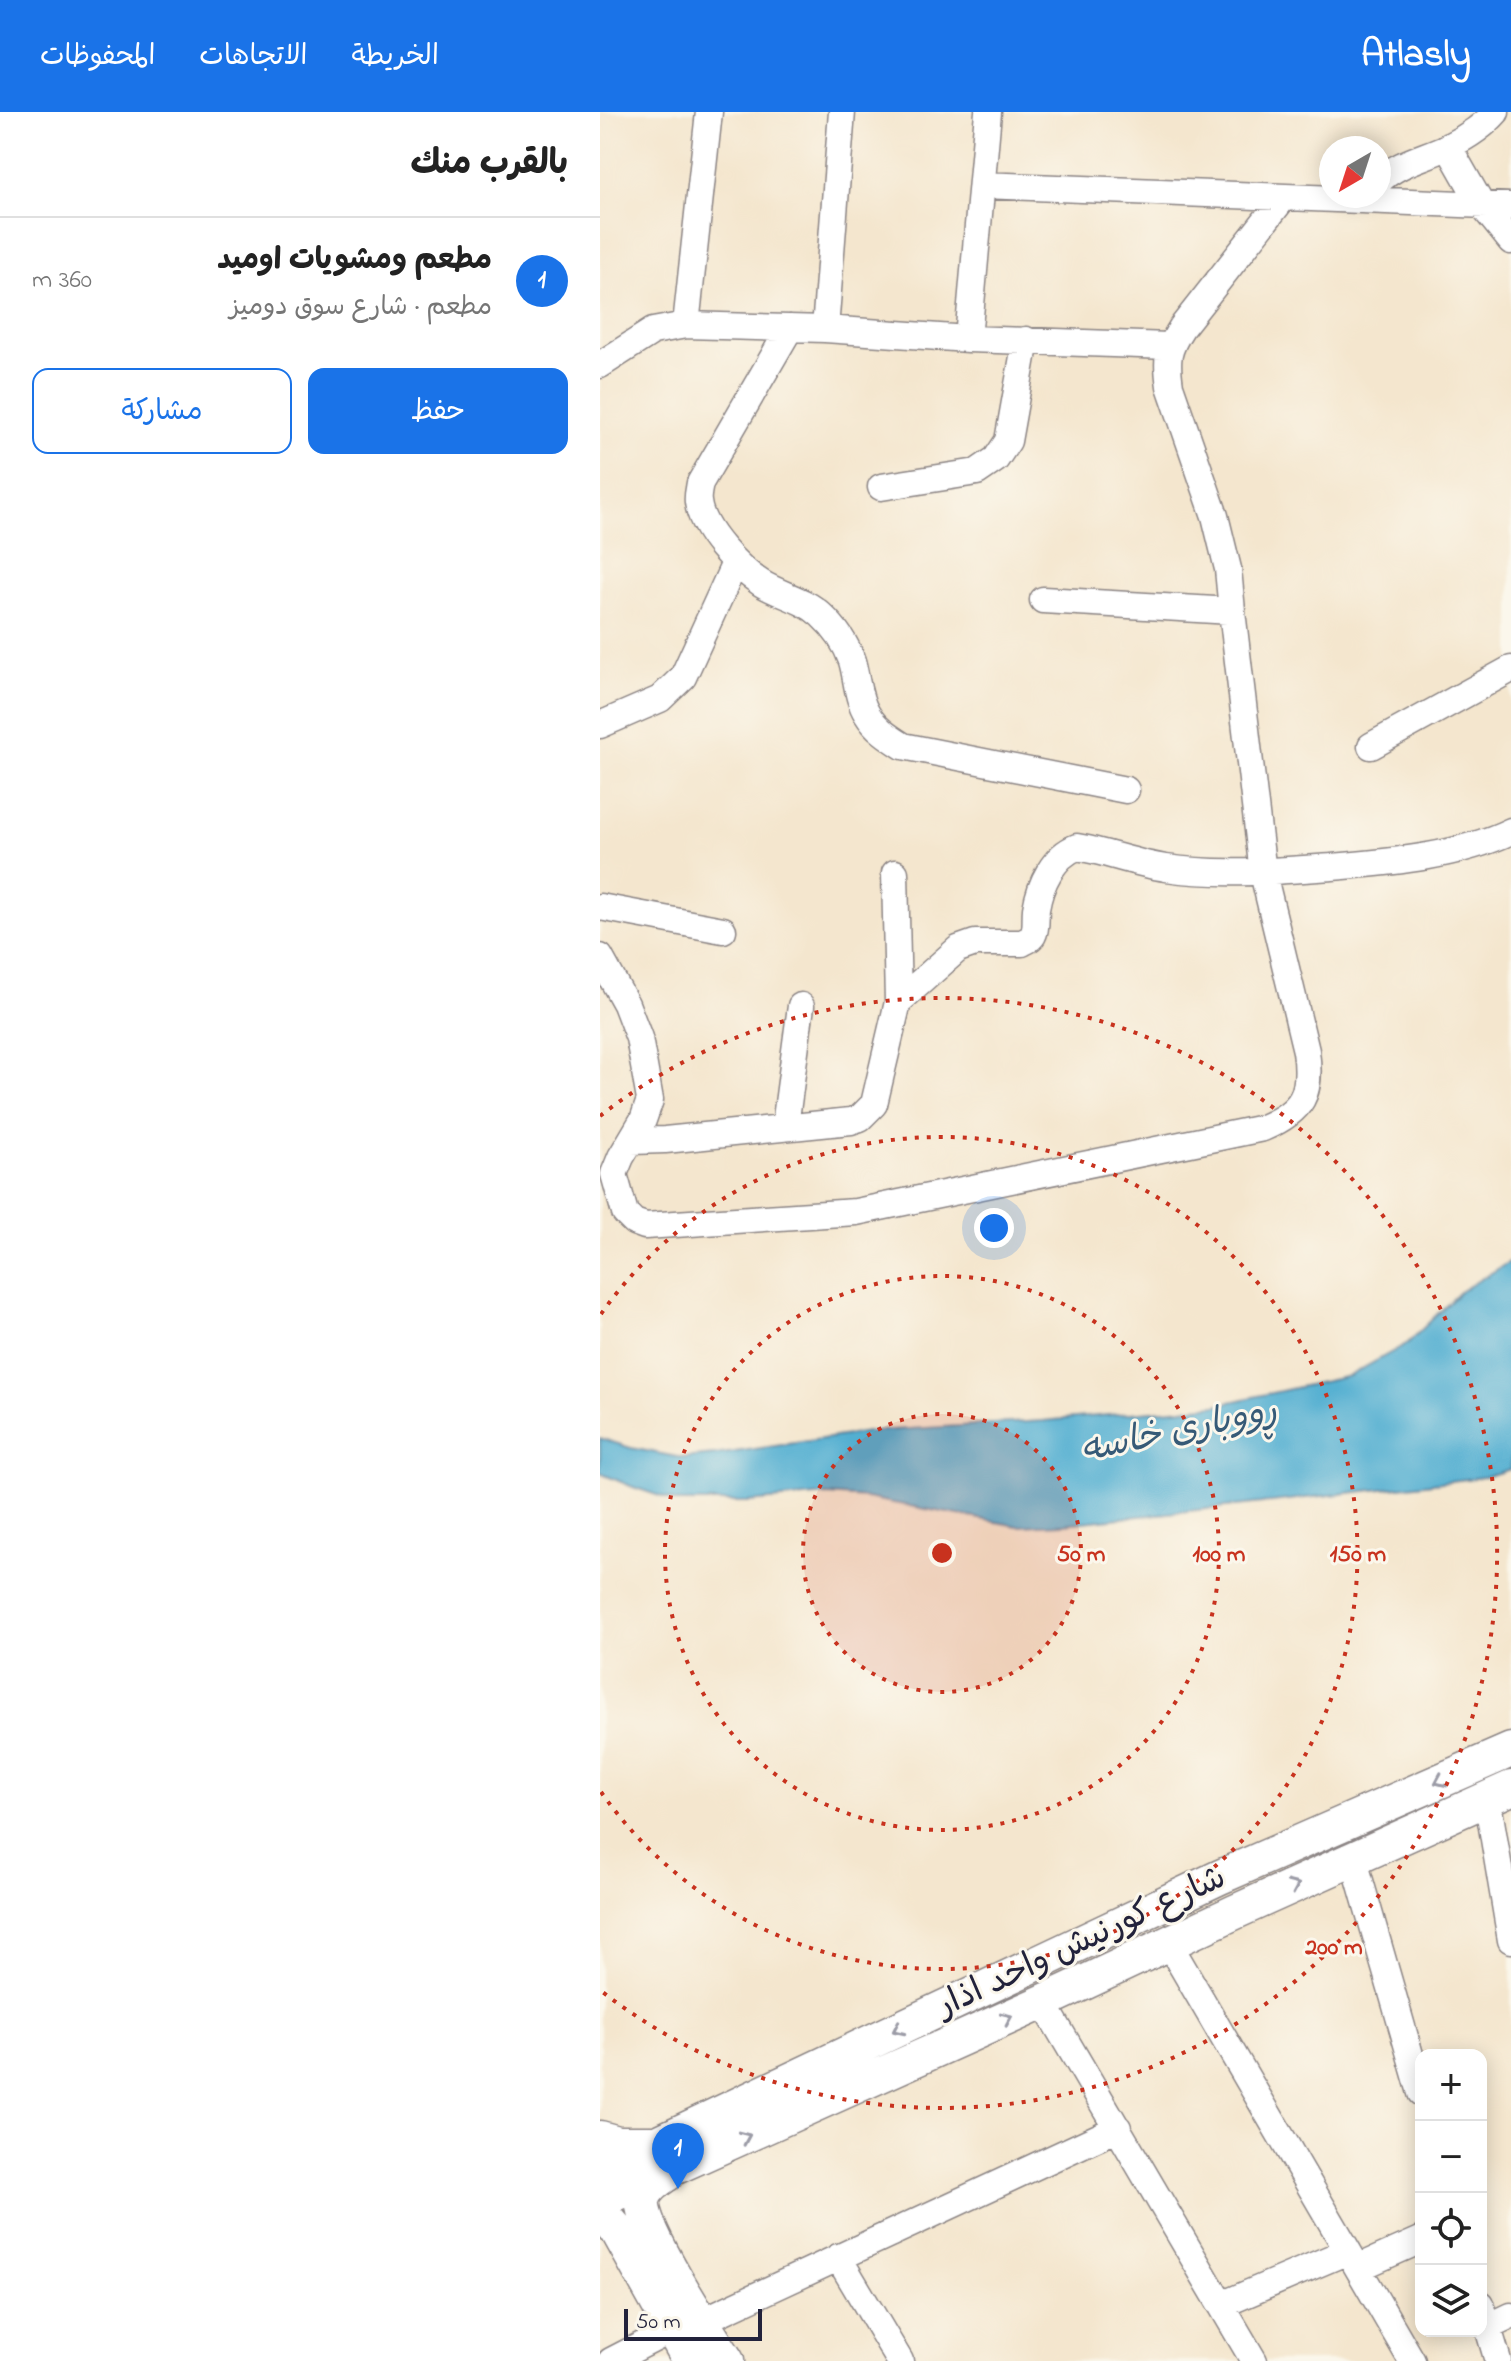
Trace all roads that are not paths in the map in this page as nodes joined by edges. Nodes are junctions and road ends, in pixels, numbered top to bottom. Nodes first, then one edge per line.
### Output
1 (709, 112) edge
2 (842, 112) edge
3 (988, 112) edge
4 (1496, 112) edge
5 (1448, 146) junction
6 (1391, 172) edge
7 (982, 185) junction
8 (1284, 197) junction
9 (1319, 197) edge
10 (1391, 199) edge
11 (1481, 204) junction
12 (1511, 206) edge
13 (1511, 241) edge
14 (686, 325) junction
15 (790, 328) junction
16 (825, 329) junction
17 (968, 339) junction
18 (1026, 340) junction
19 (1169, 346) junction
20 (600, 365) edge
21 (881, 487) dead end
22 (735, 563) junction
23 (1043, 600) dead end
24 (1232, 611) junction
25 (1511, 669) edge
26 (600, 725) edge
27 (1371, 746) dead end
28 (1126, 790) dead end
29 (1511, 831) edge
30 (895, 873) dead end
31 (1263, 873) junction
32 (600, 907) edge
33 (723, 930) dead end
34 (600, 957) edge
35 (898, 1002) junction
36 (801, 1006) dead end
37 (785, 1126) junction
38 (631, 1141) junction
39 (1511, 1750) edge
40 (1495, 1799) edge
41 (1511, 1851) edge
42 (1354, 1860) junction
43 (1220, 1877) junction
44 (1235, 1912) junction
45 (1511, 1940) edge
46 (1169, 1944) junction
47 (1043, 2002) junction
48 (1415, 2072) edge
49 (1118, 2128) junction
50 (600, 2138) edge
51 (665, 2156) junction
52 (600, 2170) edge
53 (600, 2201) edge
54 (600, 2214) edge
55 (1415, 2242) edge
56 (642, 2245) junction
57 (838, 2257) junction
58 (1353, 2260) junction
59 (1221, 2305) junction
60 (1493, 2316) edge
61 (687, 2326) junction
62 (611, 2361) edge
63 (690, 2361) edge
64 (727, 2361) edge
65 (900, 2361) edge
66 (1254, 2361) edge
67 (1412, 2361) edge
68 (1498, 2361) edge

1 - 14 street
2 - 16 street
3 - 7 street
4 - 5 street
5 - 6 street
5 - 11 street
7 - 8 street
7 - 17 street
8 - 9 street
8 - 19 street
10 - 11 street
11 - 12 street
11 - 13 street
14 - 15 street
14 - 20 street
15 - 16 street
15 - 22 street
16 - 17 street
17 - 18 street
18 - 19 street
18 - 21 street
19 - 24 street
22 - 26 street
22 - 28 street
23 - 24 street
24 - 31 street
25 - 27 street
29 - 31 street
30 - 35 street
31 - 35 street
31 - 38 street
32 - 33 street
34 - 38 street
35 - 37 street
36 - 37 street
37 - 38 street
39 -> 43 main road, شارع كورنيش واحد اذار
40 - 41 street
40 - 42 main road, شارع كورنيش واحد اذار
40 - 45 street
44 -> 42 main road, شارع كورنيش واحد اذار
42 - 48 street
43 - 44 main road
43 -> 51 main road, شارع كورنيش واحد اذار
44 - 46 main road, شارع كورنيش واحد اذار
46 - 47 main road, شارع كورنيش واحد اذار
46 - 58 street
47 - 49 street
51 -> 47 main road, شارع كورنيش واحد اذار
49 - 57 street
49 - 59 street
50 - 51 main road
51 - 52 main road
51 - 53 main road
51 - 56 main road
54 - 56 main road
55 - 58 street
56 - 61 main road
57 - 61 street
57 - 65 street
58 - 59 street
58 - 67 street
59 - 66 street
60 - 68 street
61 - 62 street
61 - 63 main road
61 - 64 main road

